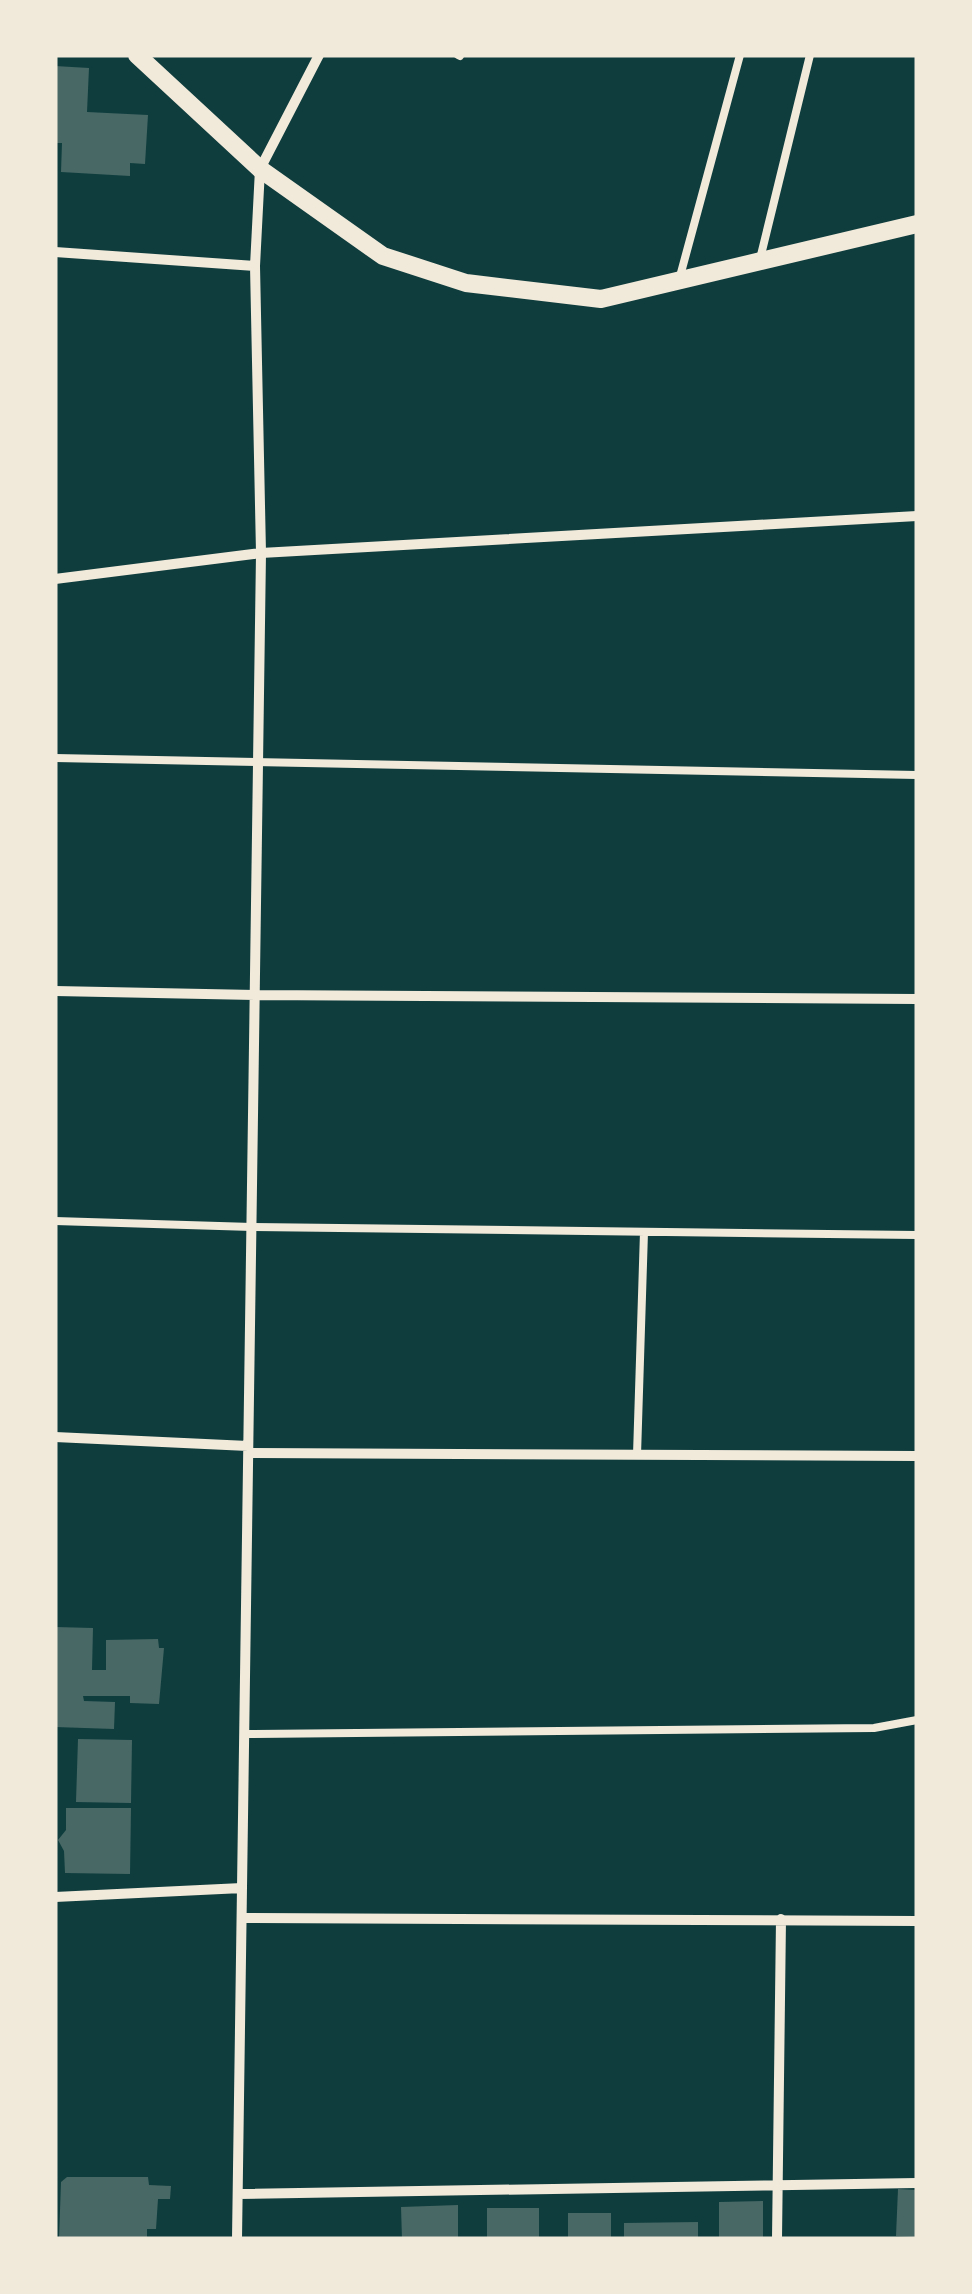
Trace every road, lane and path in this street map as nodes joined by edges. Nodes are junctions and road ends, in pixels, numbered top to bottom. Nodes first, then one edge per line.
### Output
1 (137, 55) edge
2 (320, 55) edge
3 (740, 55) edge
4 (810, 55) edge
5 (260, 170) junction
6 (917, 224) edge
7 (55, 252) edge
8 (760, 261) junction
9 (255, 266) junction
10 (679, 280) junction
11 (917, 516) edge
12 (262, 552) junction
13 (55, 579) edge
14 (55, 758) edge
15 (258, 762) junction
16 (917, 775) edge
17 (55, 991) edge
18 (255, 995) junction
19 (917, 999) edge
20 (55, 1222) edge
21 (252, 1227) junction
22 (644, 1232) junction
23 (917, 1235) edge
24 (55, 1437) edge
25 (248, 1449) junction
26 (637, 1455) junction
27 (917, 1456) edge
28 (917, 1720) edge
29 (244, 1734) junction
30 (242, 1888) junction
31 (55, 1897) edge
32 (242, 1918) junction
33 (781, 1920) junction
34 (917, 1921) edge
35 (917, 2182) edge
36 (778, 2184) junction
37 (238, 2194) junction
38 (237, 2239) edge
39 (777, 2239) edge

1 - 5 street
2 - 5 street
3 - 10 lane
4 - 8 lane
5 - 9 street
5 - 10 street
6 - 8 street
7 - 9 street
8 - 10 street
9 - 12 street
11 - 12 street
12 - 13 street
12 - 15 street
14 - 15 lane
15 - 16 lane
15 - 18 street
17 - 18 street
18 - 19 street
18 - 21 street
20 - 21 lane
21 - 22 lane
21 - 25 street
22 - 23 lane
22 - 26 lane
24 - 25 street
25 - 26 street
25 - 29 street
26 - 27 street
28 - 29 lane
29 - 30 street
30 - 31 street
30 - 32 street
32 - 33 street
32 - 37 street
33 - 34 street
33 - 36 street
35 - 36 street
36 - 37 street
36 - 39 street
37 - 38 street

